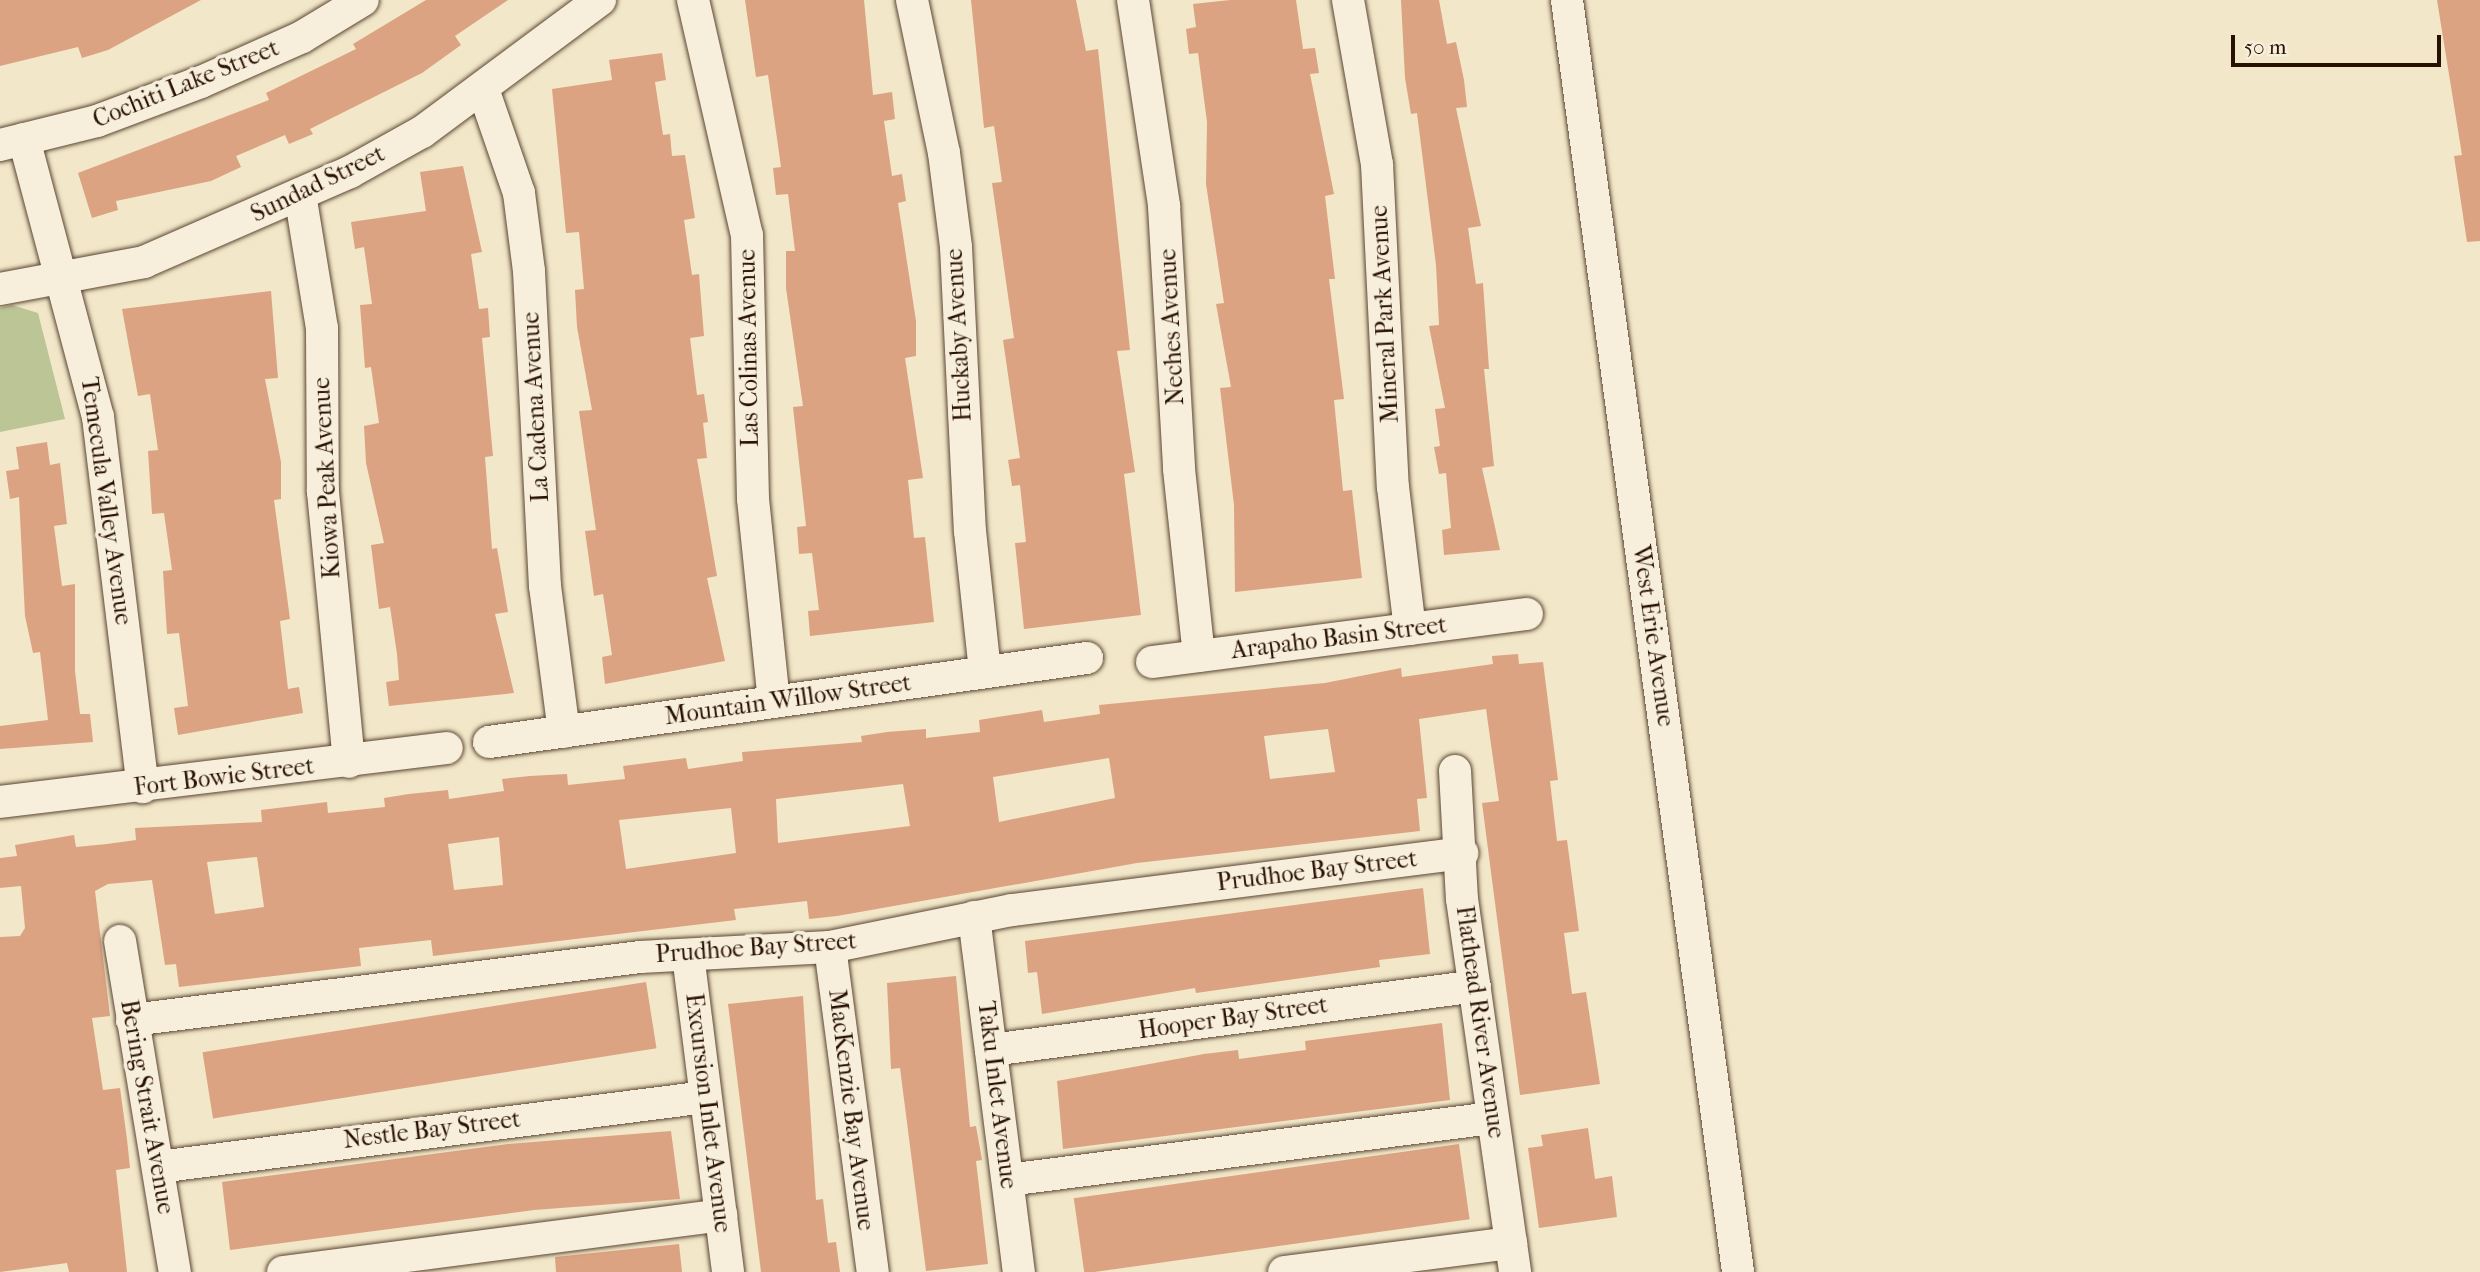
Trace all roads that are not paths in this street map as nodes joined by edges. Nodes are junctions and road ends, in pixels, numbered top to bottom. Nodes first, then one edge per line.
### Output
1 (363, 0) edge
2 (600, 0) edge
3 (694, 0) edge
4 (912, 0) edge
5 (1133, 0) edge
6 (1348, 0) edge
7 (1567, 0) edge
8 (483, 89) junction
9 (12, 142) edge
10 (300, 194) junction
11 (61, 281) junction
12 (0, 289) edge
13 (1527, 614) dead end
14 (1409, 629) junction
15 (1199, 656) junction
16 (1087, 658) dead end
17 (1152, 662) dead end
18 (985, 672) junction
19 (774, 702) junction
20 (564, 732) junction
21 (489, 742) dead end
22 (447, 748) dead end
23 (349, 762) junction
24 (1455, 771) dead end
25 (143, 787) junction
26 (0, 802) edge
27 (1462, 853) junction
28 (974, 917) junction
29 (120, 941) dead end
30 (830, 947) junction
31 (688, 955) junction
32 (1475, 986) junction
33 (132, 1020) junction
34 (991, 1050) junction
35 (706, 1097) junction
36 (1492, 1118) junction
37 (158, 1167) junction
38 (1008, 1180) junction
39 (721, 1215) junction
40 (1513, 1257) edge
41 (176, 1272) edge
42 (283, 1272) edge
43 (728, 1272) edge
44 (873, 1272) edge
45 (1019, 1272) edge
46 (1284, 1272) edge
47 (1738, 1272) edge

1 - 9 street, Cochiti Lake Street
2 - 8 street, Sundad Street
3 - 19 street, Las Colinas Avenue
4 - 18 street, Huckaby Avenue
5 - 15 street, Neches Avenue
6 - 14 street, Mineral Park Avenue
7 - 47 street, West Erie Avenue
8 - 10 street, Sundad Street
8 - 20 street, La Cadena Avenue
9 - 11 street, Temecula Valley Avenue
10 - 11 street, Sundad Street
10 - 23 street, Kiowa Peak Avenue
11 - 12 street, Sundad Street
11 - 25 street, Temecula Valley Avenue
13 - 14 street, Arapaho Basin Street
14 - 15 street, Arapaho Basin Street
15 - 17 street, Arapaho Basin Street
16 - 18 street, Mountain Willow Street
18 - 19 street, Mountain Willow Street
19 - 20 street, Mountain Willow Street
20 - 21 street, Mountain Willow Street
22 - 23 street, Fort Bowie Street
23 - 25 street, Fort Bowie Street
24 - 27 street, Flathead River Avenue
25 - 26 street, Fort Bowie Street
27 - 28 street, Prudhoe Bay Street
27 - 32 street, Flathead River Avenue
28 - 30 street, Prudhoe Bay Street
28 - 34 street, Taku Inlet Avenue
29 - 33 street, Bering Strait Avenue
30 - 31 street, Prudhoe Bay Street
30 - 44 street, MacKenzie Bay Avenue
31 - 33 street, Prudhoe Bay Street
31 - 35 street, Excursion Inlet Avenue
32 - 34 street, Hooper Bay Street
32 - 36 street, Flathead River Avenue
33 - 37 street, Bering Strait Avenue
34 - 38 street, Taku Inlet Avenue
35 - 37 street, Nestle Bay Street
35 - 39 street, Excursion Inlet Avenue
36 - 38 street
36 - 40 street, Flathead River Avenue
37 - 41 street, Bering Strait Avenue
38 - 45 street, Taku Inlet Avenue
39 - 42 street
39 - 43 street, Excursion Inlet Avenue
40 - 46 street

